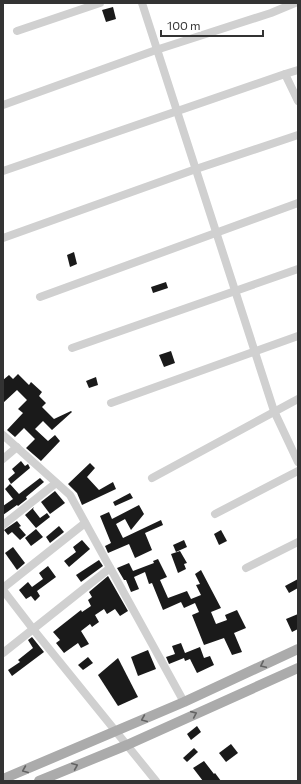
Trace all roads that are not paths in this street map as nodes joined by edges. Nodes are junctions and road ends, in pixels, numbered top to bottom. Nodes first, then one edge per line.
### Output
1 (100, 3) edge
2 (142, 3) edge
3 (295, 3) edge
4 (17, 31) dead end
5 (156, 50) junction
6 (298, 70) edge
7 (285, 74) junction
8 (298, 101) edge
9 (3, 105) edge
10 (177, 111) junction
11 (298, 135) edge
12 (196, 169) junction
13 (3, 171) edge
14 (298, 203) edge
15 (216, 232) junction
16 (3, 238) edge
17 (298, 269) edge
18 (234, 291) junction
19 (40, 297) dead end
20 (298, 336) edge
21 (72, 348) dead end
22 (254, 351) junction
23 (298, 399) edge
24 (111, 403) dead end
25 (274, 411) junction
26 (3, 435) edge
27 (17, 447) junction
28 (3, 459) edge
29 (298, 462) edge
30 (298, 471) edge
31 (152, 478) dead end
32 (56, 482) junction
33 (215, 514) dead end
34 (85, 523) junction
35 (3, 524) edge
36 (298, 542) edge
37 (110, 568) junction
38 (246, 568) dead end
39 (3, 589) edge
40 (32, 629) junction
41 (298, 649) edge
42 (3, 653) edge
43 (298, 668) edge
44 (184, 702) junction
45 (116, 731) junction
46 (127, 745) junction
47 (3, 779) edge
48 (152, 779) edge
49 (39, 781) edge

1 - 4 street
2 - 5 street
3 - 5 street
5 - 9 street
5 - 10 street
6 - 7 street
7 - 8 street
7 - 10 street
10 - 12 street
10 - 13 street
11 - 12 street
12 - 15 street
12 - 16 street
14 - 15 street
15 - 18 street
15 - 19 street
17 - 18 street
18 - 21 street
18 - 22 street
20 - 22 street
22 - 24 street
22 - 25 street
23 - 25 street
25 - 29 street
25 - 31 street
26 - 27 street
27 - 28 street
27 - 32 street
30 - 33 street
32 - 34 street
32 - 35 street
34 - 37 street
34 - 39 street
36 - 38 street
37 - 40 street
37 - 44 street
39 - 40 street
40 - 42 street
40 - 45 street
41 -> 44 main road
46 -> 43 main road
44 -> 45 main road
45 - 46 street
45 -> 47 main road
46 - 48 street
49 -> 46 main road

